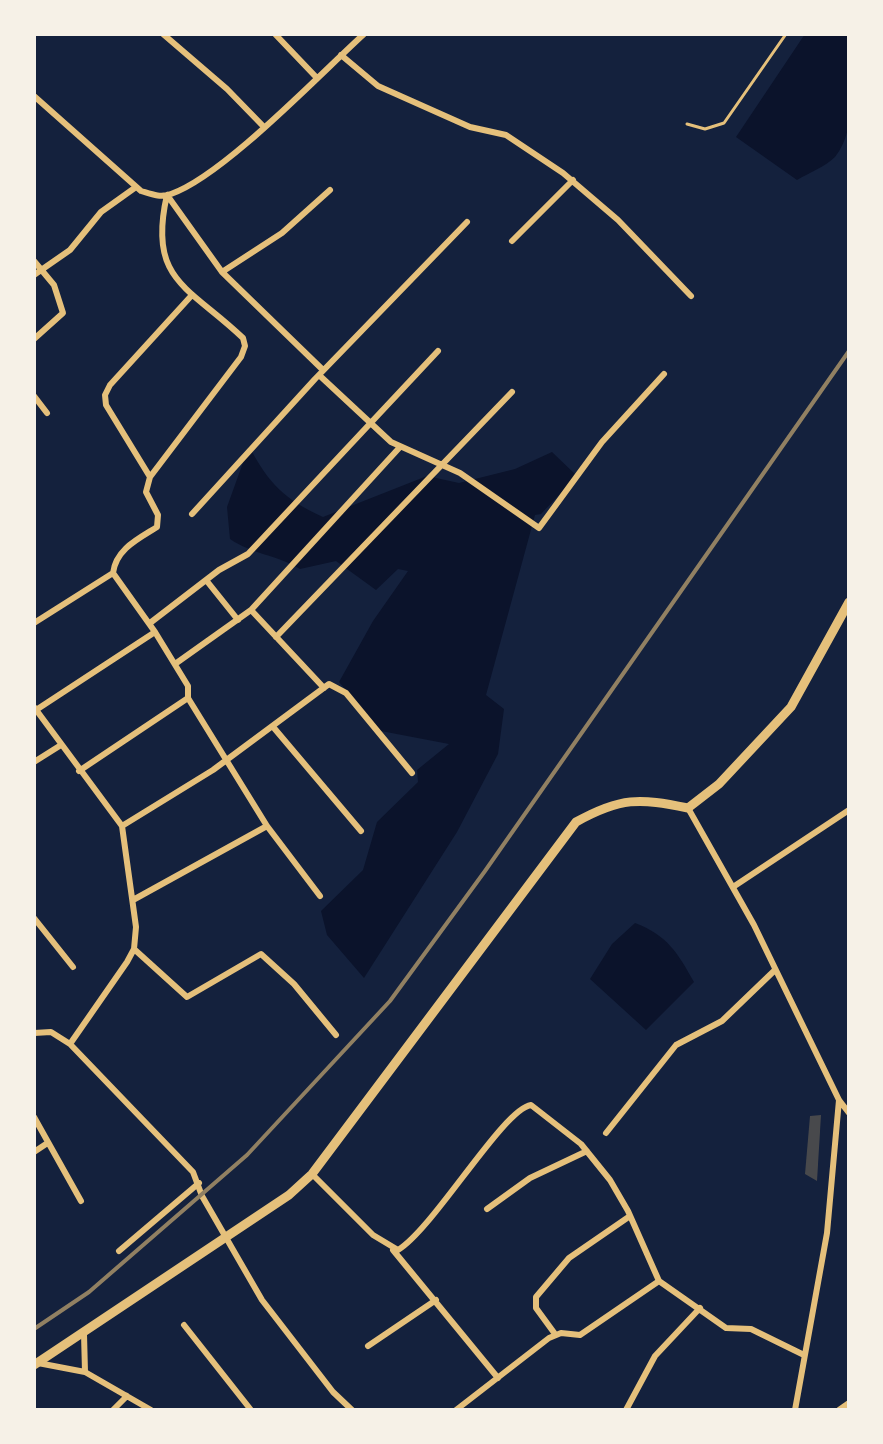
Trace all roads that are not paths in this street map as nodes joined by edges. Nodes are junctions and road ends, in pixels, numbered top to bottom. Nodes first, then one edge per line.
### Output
1 (163, 34) edge
2 (275, 34) edge
3 (364, 34) edge
4 (786, 34) edge
5 (341, 55) junction
6 (316, 77) junction
7 (34, 96) edge
8 (687, 124) dead end
9 (263, 126) junction
10 (573, 180) junction
11 (136, 187) junction
12 (330, 190) dead end
13 (167, 195) junction
14 (467, 222) dead end
15 (512, 241) dead end
16 (34, 261) edge
17 (42, 269) junction
18 (222, 272) junction
19 (34, 275) edge
20 (192, 295) junction
21 (691, 296) dead end
22 (34, 339) edge
23 (438, 351) dead end
24 (321, 372) junction
25 (664, 374) dead end
26 (512, 392) dead end
27 (34, 396) edge
28 (47, 413) dead end
29 (368, 422) junction
30 (400, 447) junction
31 (442, 466) junction
32 (150, 477) junction
33 (192, 514) dead end
34 (113, 573) junction
35 (206, 580) junction
36 (849, 602) edge
37 (251, 610) junction
38 (238, 620) junction
39 (34, 623) edge
40 (150, 623) junction
41 (155, 632) junction
42 (276, 637) junction
43 (175, 664) junction
44 (324, 688) junction
45 (188, 698) junction
46 (35, 709) edge
47 (274, 728) junction
48 (61, 745) junction
49 (228, 760) junction
50 (34, 762) edge
51 (79, 771) junction
52 (412, 773) dead end
53 (688, 808) junction
54 (849, 810) edge
55 (122, 826) junction
56 (267, 826) junction
57 (361, 831) dead end
58 (733, 887) junction
59 (320, 896) dead end
60 (133, 900) junction
61 (34, 918) edge
62 (134, 949) junction
63 (73, 967) dead end
64 (775, 970) junction
65 (34, 1033) edge
66 (336, 1035) dead end
67 (70, 1044) junction
68 (839, 1100) junction
69 (849, 1113) edge
70 (34, 1117) edge
71 (606, 1133) dead end
72 (46, 1144) junction
73 (587, 1151) junction
74 (34, 1152) edge
75 (312, 1174) junction
76 (199, 1183) junction
77 (81, 1201) dead end
78 (487, 1209) dead end
79 (630, 1216) junction
80 (227, 1234) junction
81 (393, 1250) junction
82 (119, 1251) dead end
83 (659, 1281) junction
84 (436, 1300) junction
85 (700, 1308) junction
86 (184, 1325) dead end
87 (84, 1334) junction
88 (555, 1334) junction
89 (368, 1346) dead end
90 (804, 1355) junction
91 (36, 1364) edge
92 (85, 1372) junction
93 (498, 1378) junction
94 (127, 1396) junction
95 (849, 1403) edge
96 (113, 1410) edge
97 (151, 1410) edge
98 (251, 1410) edge
99 (352, 1410) edge
100 (456, 1410) edge
101 (626, 1410) edge
102 (795, 1410) edge
103 (839, 1410) edge

1 - 9 street
2 - 6 street
3 - 5 street
4 - 8 lane
5 - 6 street
5 - 10 street
6 - 9 street
7 - 11 street
9 - 13 street
10 - 15 street
10 - 21 street
11 - 13 street
11 - 17 street
12 - 18 street
13 - 18 street
13 - 20 street
14 - 24 street
16 - 17 street
17 - 19 street
17 - 22 street
18 - 24 street
20 - 32 street
20 - 32 street
23 - 29 street
24 - 29 street
24 - 33 street
25 - 31 street
26 - 31 street
27 - 28 street
29 - 30 street
29 - 35 street
30 - 31 street
30 - 37 street
31 - 42 street
32 - 34 street
34 - 39 street
34 - 40 street
35 - 38 street
35 - 40 street
36 - 53 main road
37 - 38 street
37 - 42 street
38 - 43 street
40 - 41 street
41 - 43 street
41 - 46 street
42 - 44 street
43 - 45 street
44 - 47 street
44 - 52 street
45 - 49 street
45 - 51 street
46 - 48 street
47 - 49 street
47 - 57 street
48 - 50 street
48 - 51 street
49 - 55 street
49 - 56 street
51 - 55 street
53 - 58 street
53 - 75 main road
54 - 58 street
55 - 60 street
56 - 59 street
56 - 60 street
58 - 64 street
60 - 62 street
61 - 63 street
62 - 66 street
62 - 67 street
64 - 68 street
64 - 71 street
65 - 67 street
67 - 76 street
68 - 69 street
68 - 90 street
70 - 72 street
72 - 74 street
72 - 77 street
73 - 78 street
73 - 79 street
73 - 81 street
75 - 80 main road
75 - 81 street
76 - 80 street
76 - 82 street
79 - 83 street
79 - 88 street
80 - 87 main road
80 - 99 street
81 - 84 street
83 - 85 street
83 - 88 street
84 - 89 street
84 - 93 street
85 - 90 street
85 - 101 street
86 - 98 street
87 - 91 main road
87 - 92 street
88 - 93 street
90 - 102 street
91 - 92 street
92 - 94 street
93 - 100 street
94 - 96 street
94 - 97 street
95 - 103 street

